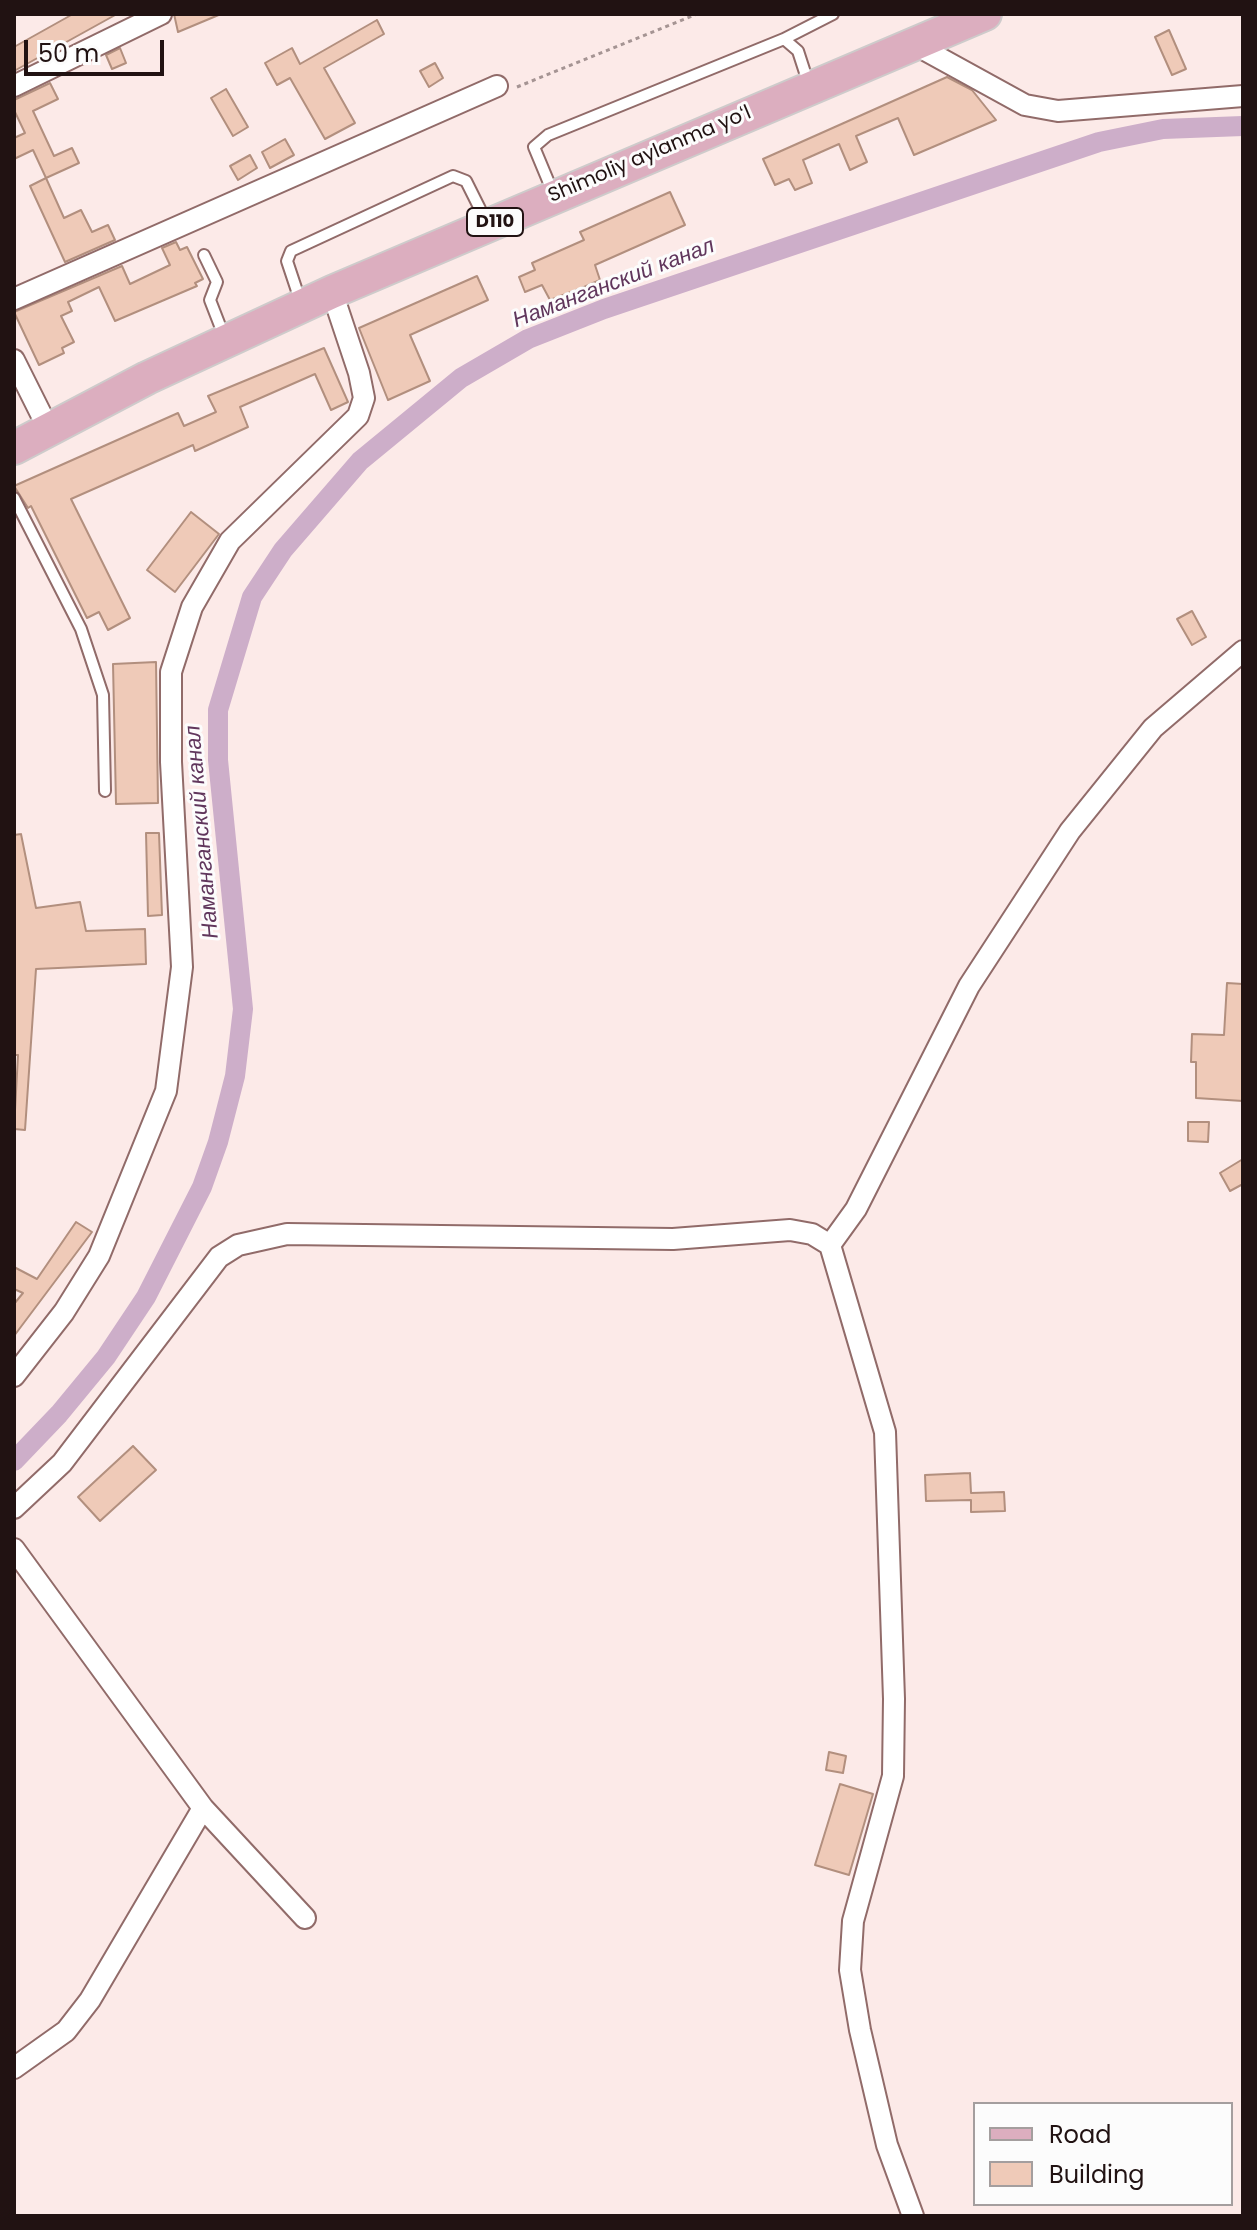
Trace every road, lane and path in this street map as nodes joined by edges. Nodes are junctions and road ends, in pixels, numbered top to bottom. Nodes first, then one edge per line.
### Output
1 (161, 14) edge
2 (697, 14) edge
3 (833, 14) edge
4 (985, 14) edge
5 (784, 39) junction
6 (914, 44) junction
7 (14, 86) edge
8 (497, 86) joint
9 (810, 87) junction
10 (1243, 96) edge
11 (554, 196) junction
12 (487, 225) junction
13 (204, 255) dead end
14 (332, 292) junction
15 (14, 299) edge
16 (302, 306) junction
17 (226, 342) junction
18 (14, 360) edge
19 (48, 428) junction
20 (14, 448) edge
21 (14, 498) edge
22 (1243, 651) edge
23 (105, 791) dead end
24 (830, 1245) junction
25 (14, 1376) edge
26 (14, 1508) edge
27 (14, 1549) edge
28 (203, 1808) junction
29 (305, 1918) dead end
30 (14, 2068) edge
31 (913, 2216) edge

1 - 7 street
2 - 8 path
3 - 5 lane
4 - 6 main road, Shimoliy aylanma yoʻl / D110
5 - 9 lane
5 - 11 lane
6 - 9 main road, Shimoliy aylanma yoʻl / D110
6 - 10 street
8 - 15 street
9 - 11 main road, Shimoliy aylanma yoʻl / D110
11 - 12 main road, Shimoliy aylanma yoʻl / D110
12 - 14 main road, Shimoliy aylanma yoʻl / D110
12 - 16 lane
13 - 17 lane
14 - 16 main road, Shimoliy aylanma yoʻl / D110
14 - 25 street
16 - 17 main road, Shimoliy aylanma yoʻl / D110
17 - 19 main road, Shimoliy aylanma yoʻl / D110
18 - 19 street
19 - 20 main road, Shimoliy aylanma yoʻl / D110
21 - 23 lane
22 - 24 street
24 - 26 street
24 - 31 street
27 - 28 street
28 - 29 street
28 - 30 street

